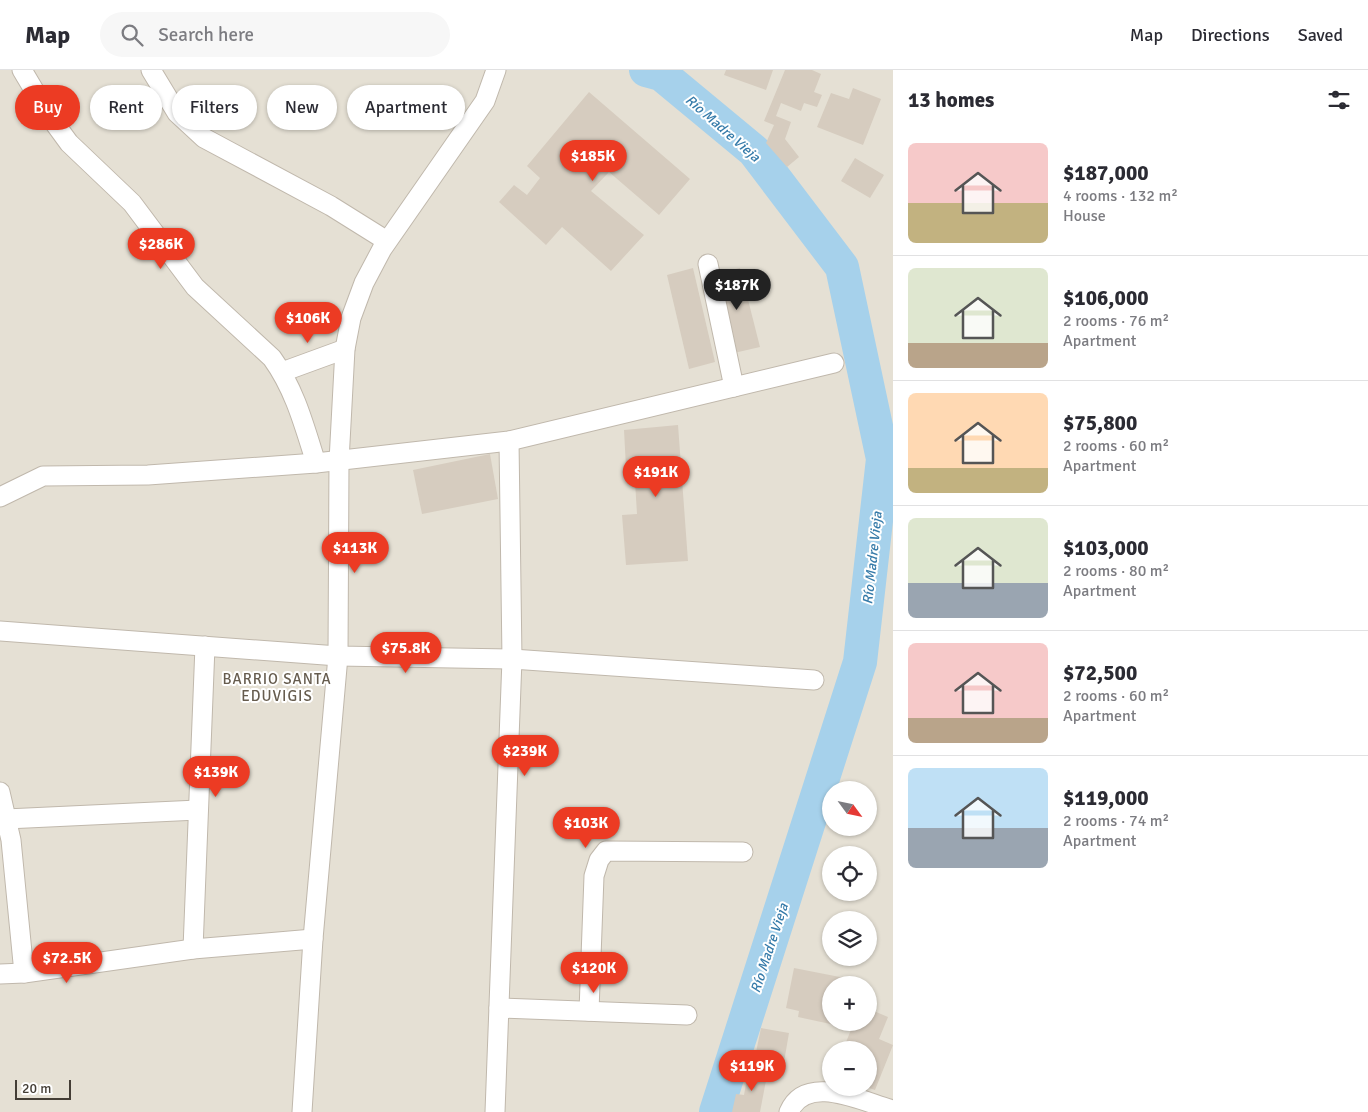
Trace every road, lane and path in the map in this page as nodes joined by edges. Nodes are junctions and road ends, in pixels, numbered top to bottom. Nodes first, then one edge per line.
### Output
1 (22, 70) edge
2 (151, 70) edge
3 (496, 70) edge
4 (387, 241) junction
5 (708, 264) dead end
6 (345, 348) junction
7 (834, 363) dead end
8 (282, 372) junction
9 (734, 387) junction
10 (510, 441) junction
11 (339, 461) junction
12 (316, 463) junction
13 (0, 497) edge
14 (0, 631) edge
15 (205, 646) junction
16 (338, 656) junction
17 (512, 659) junction
18 (814, 680) dead end
19 (0, 792) edge
20 (198, 810) junction
21 (6, 819) junction
22 (743, 852) dead end
23 (313, 939) junction
24 (193, 949) junction
25 (24, 973) junction
26 (0, 974) edge
27 (499, 1008) junction
28 (589, 1011) junction
29 (687, 1015) dead end
30 (893, 1110) edge
31 (302, 1112) edge
32 (495, 1112) edge
33 (789, 1112) edge

1 - 8 street
2 - 4 street
3 - 4 street
4 - 6 street
5 - 9 street
6 - 8 street
6 - 11 street
7 - 9 street
8 - 12 street
9 - 10 street
10 - 11 street
10 - 17 street
11 - 12 street
11 - 16 street
12 - 13 street
14 - 15 street
15 - 16 street
15 - 20 street
16 - 17 street
16 - 23 street
17 - 18 street
17 - 27 street
19 - 21 street
20 - 21 street
20 - 24 street
21 - 25 street
22 - 28 street
23 - 24 street
23 - 31 street
24 - 25 street
25 - 26 street
27 - 28 street
27 - 32 street
28 - 29 street
30 - 33 street

